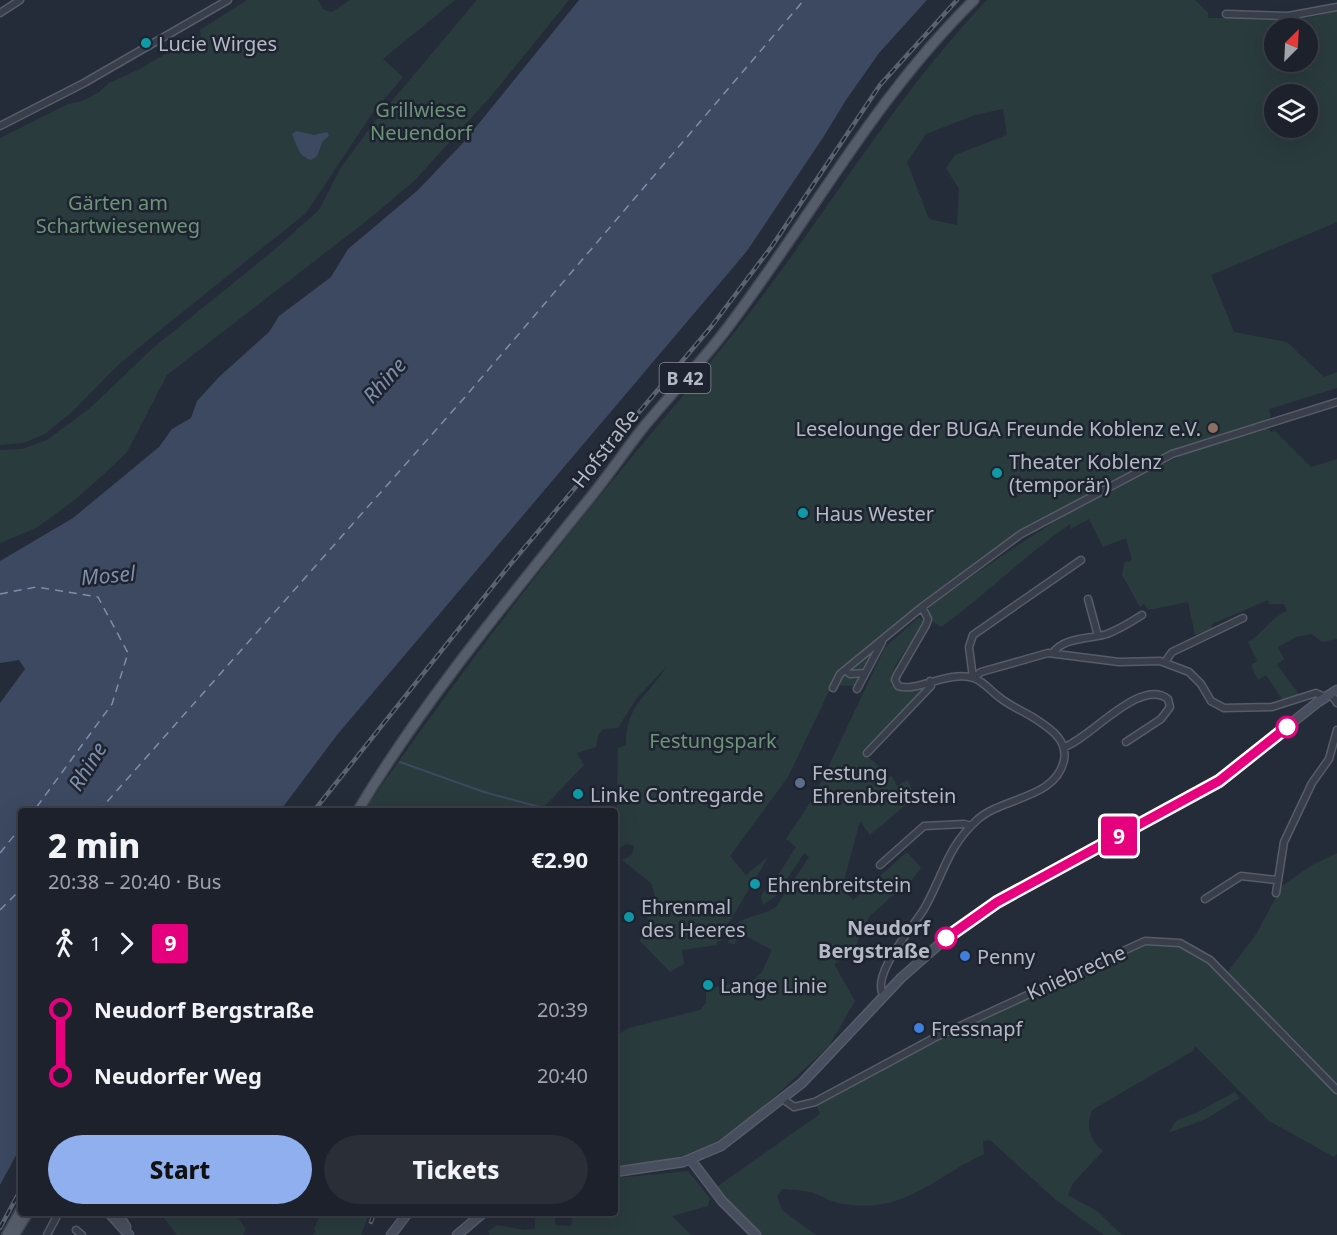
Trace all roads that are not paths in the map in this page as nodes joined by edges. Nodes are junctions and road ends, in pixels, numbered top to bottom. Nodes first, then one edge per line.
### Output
1 (20, 0) edge
2 (228, 0) edge
3 (974, 0) edge
4 (1337, 7) edge
5 (0, 13) edge
6 (1226, 14) dead end
7 (0, 126) edge
8 (1337, 402) edge
9 (1081, 560) dead end
10 (1088, 599) dead end
11 (922, 607) junction
12 (1142, 615) dead end
13 (1243, 618) dead end
14 (886, 636) junction
15 (1098, 636) junction
16 (1053, 653) junction
17 (1166, 662) junction
18 (845, 670) junction
19 (865, 673) junction
20 (973, 678) junction
21 (930, 681) junction
22 (833, 688) dead end
23 (857, 689) dead end
24 (1331, 694) edge
25 (1337, 703) edge
26 (1337, 730) edge
27 (1126, 742) dead end
28 (1064, 747) junction
29 (867, 753) dead end
30 (366, 795) junction
31 (354, 808) edge
32 (359, 808) edge
33 (971, 826) junction
34 (880, 865) dead end
35 (1277, 880) junction
36 (1276, 893) dead end
37 (1204, 899) dead end
38 (884, 996) junction
39 (1337, 1090) edge
40 (783, 1099) junction
41 (691, 1160) junction
42 (618, 1172) edge
43 (18, 1215) edge
44 (26, 1216) edge
45 (57, 1216) edge
46 (112, 1216) edge
47 (119, 1216) edge
48 (405, 1216) edge
49 (480, 1216) edge
50 (7, 1235) edge
51 (14, 1235) edge
52 (47, 1235) edge
53 (130, 1235) edge
54 (391, 1235) edge
55 (457, 1235) edge
56 (756, 1235) edge

1 - 5 street
2 - 7 street
3 - 30 main road, Hofstraße / B 42
4 - 6 street
8 - 11 street
9 - 20 street
10 - 15 street
11 - 14 street
11 - 21 street
12 - 15 street
13 - 17 street
14 - 18 street
14 - 19 street
15 - 16 street
16 - 17 street
16 - 20 street
17 - 24 street
18 - 19 street
18 - 22 street
19 - 23 street
20 - 21 street
20 - 28 street
21 - 29 street
24 - 25 street
24 - 38 main road
26 - 35 street
27 - 28 street
28 - 33 street
30 - 31 main road, Hofstraße / B 42
30 - 32 main road, Hofstraße / B 42
33 - 34 street
33 - 38 street
35 - 36 street
35 - 37 street
38 - 40 main road
39 - 40 street, Kniebreche
40 - 41 main road
41 - 42 main road
41 - 56 main road
43 - 50 main road
44 - 51 main road
45 - 52 street
46 - 53 main road
47 - 53 main road
48 - 54 main road
49 - 55 main road

